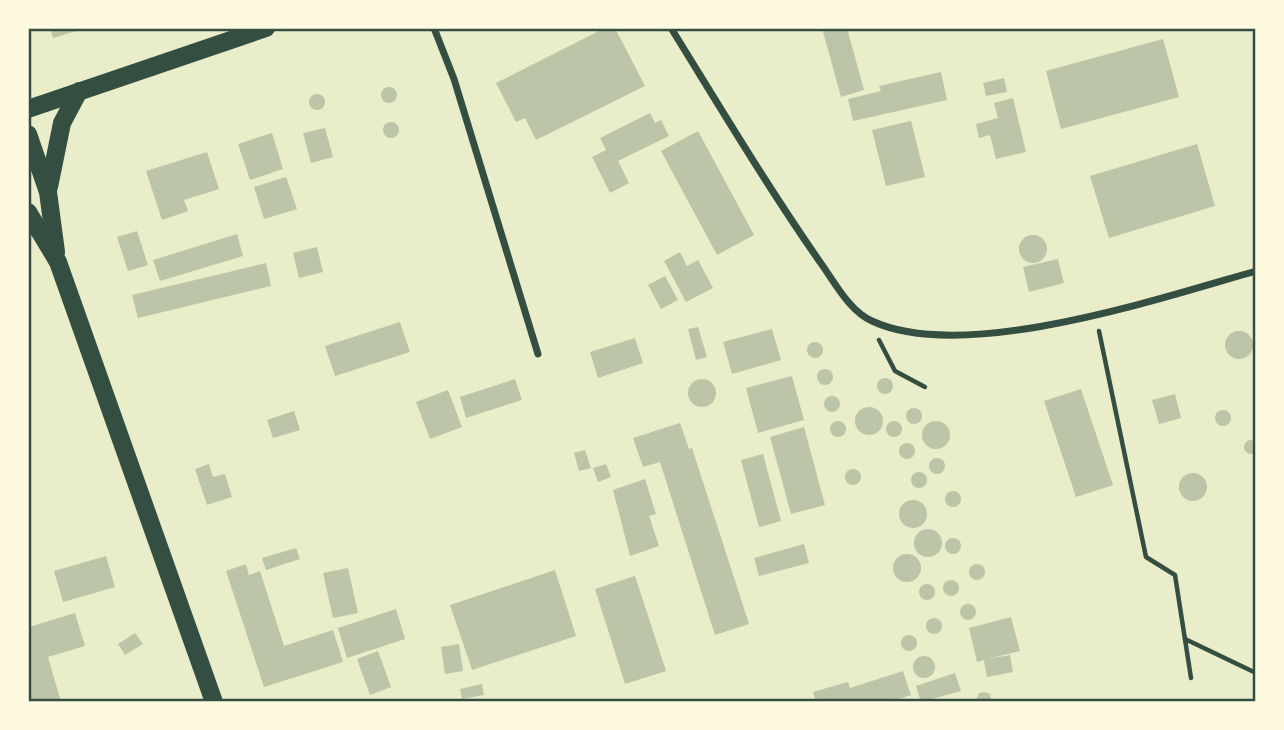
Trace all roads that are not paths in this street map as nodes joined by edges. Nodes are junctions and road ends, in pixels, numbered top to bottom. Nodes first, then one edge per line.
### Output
1 (266, 28) edge
2 (434, 28) edge
3 (671, 28) edge
4 (79, 91) junction
5 (28, 109) edge
6 (28, 134) edge
7 (48, 192) junction
8 (28, 212) edge
9 (58, 262) junction
10 (1256, 271) edge
11 (538, 354) dead end
12 (214, 702) edge

1 - 4 main road
2 - 11 street
3 - 10 street
4 - 5 main road
4 - 7 main road
6 - 7 main road
7 - 9 main road
8 - 9 main road
9 - 12 main road

